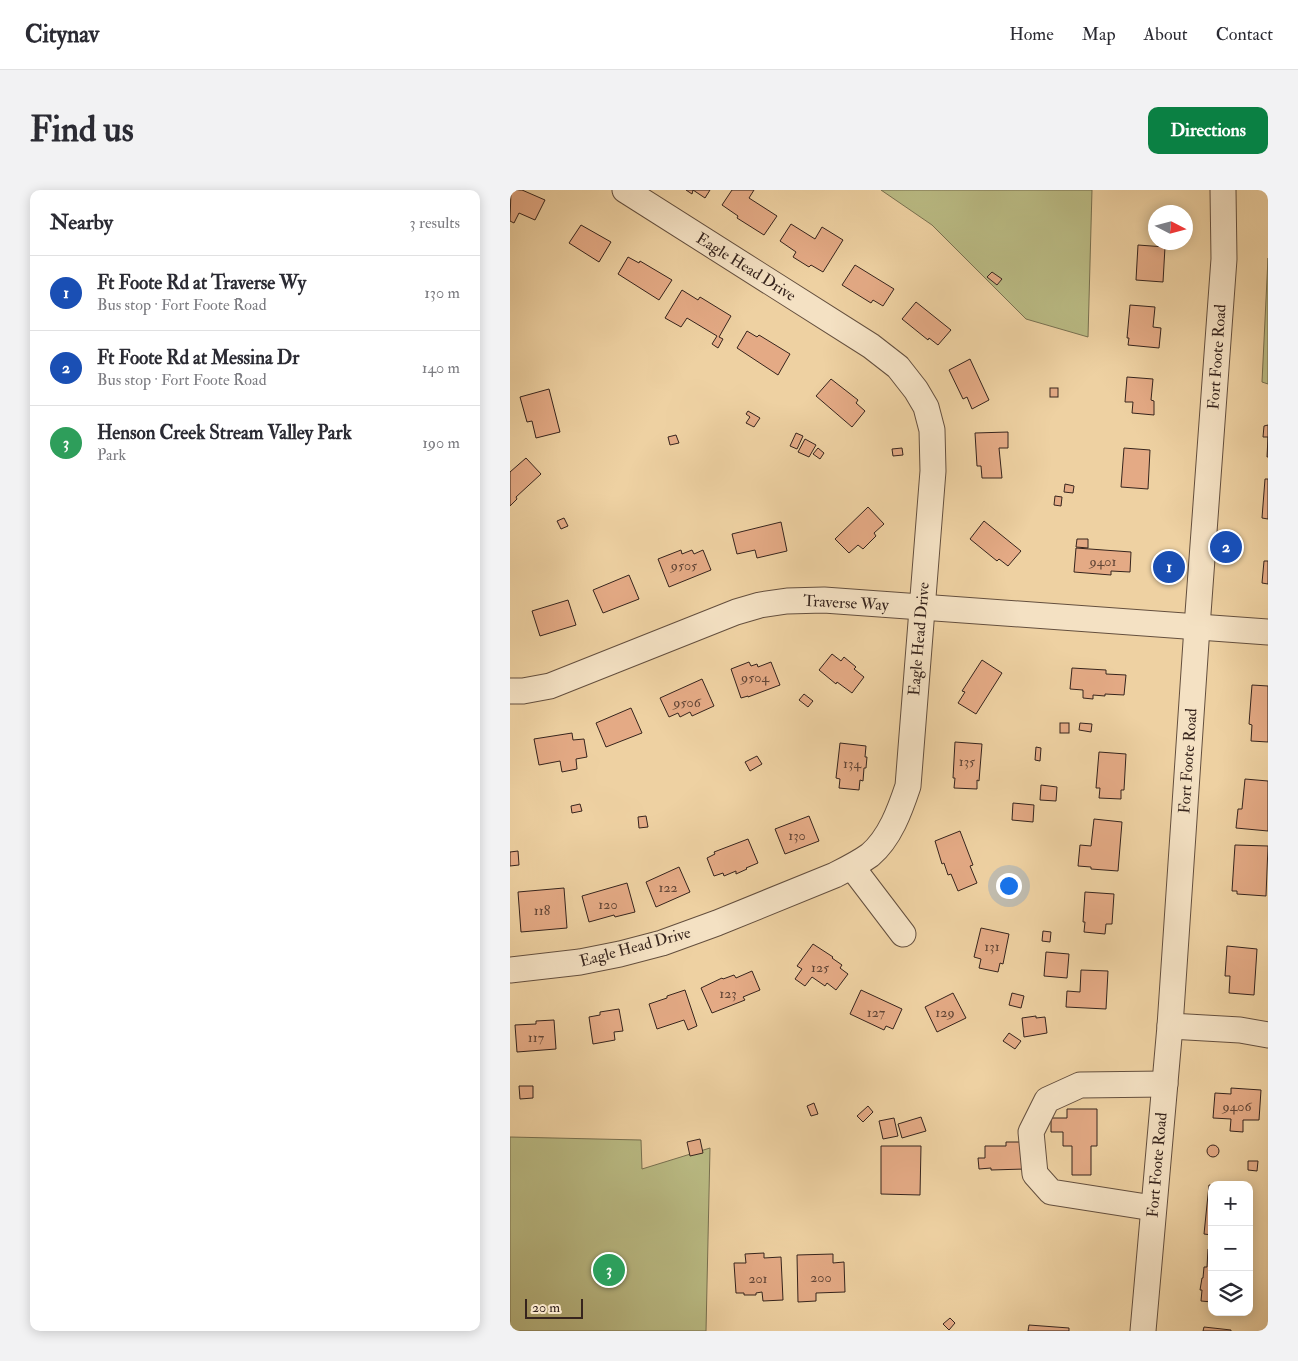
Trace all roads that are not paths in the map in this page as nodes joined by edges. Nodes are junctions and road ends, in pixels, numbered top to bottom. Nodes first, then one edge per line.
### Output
1 (625, 190) edge
2 (1223, 190) edge
3 (921, 607) junction
4 (1197, 627) junction
5 (1268, 632) edge
6 (510, 691) edge
7 (852, 866) junction
8 (904, 934) dead end
9 (510, 970) edge
10 (1170, 1026) junction
11 (1268, 1035) edge
12 (1164, 1084) junction
13 (1153, 1208) junction
14 (1143, 1331) edge

1 - 3 street, Eagle Head Drive
2 - 4 street, Fort Foote Road
3 - 4 street, Traverse Way
3 - 6 street, Traverse Way
3 - 7 street, Eagle Head Drive
4 - 5 street, Traverse Way
4 - 10 street, Fort Foote Road
7 - 8 street
7 - 9 street, Eagle Head Drive
10 - 11 street
10 - 12 street, Fort Foote Road
12 - 13 street, Fort Foote Road
12 - 13 street
13 - 14 street, Fort Foote Road

